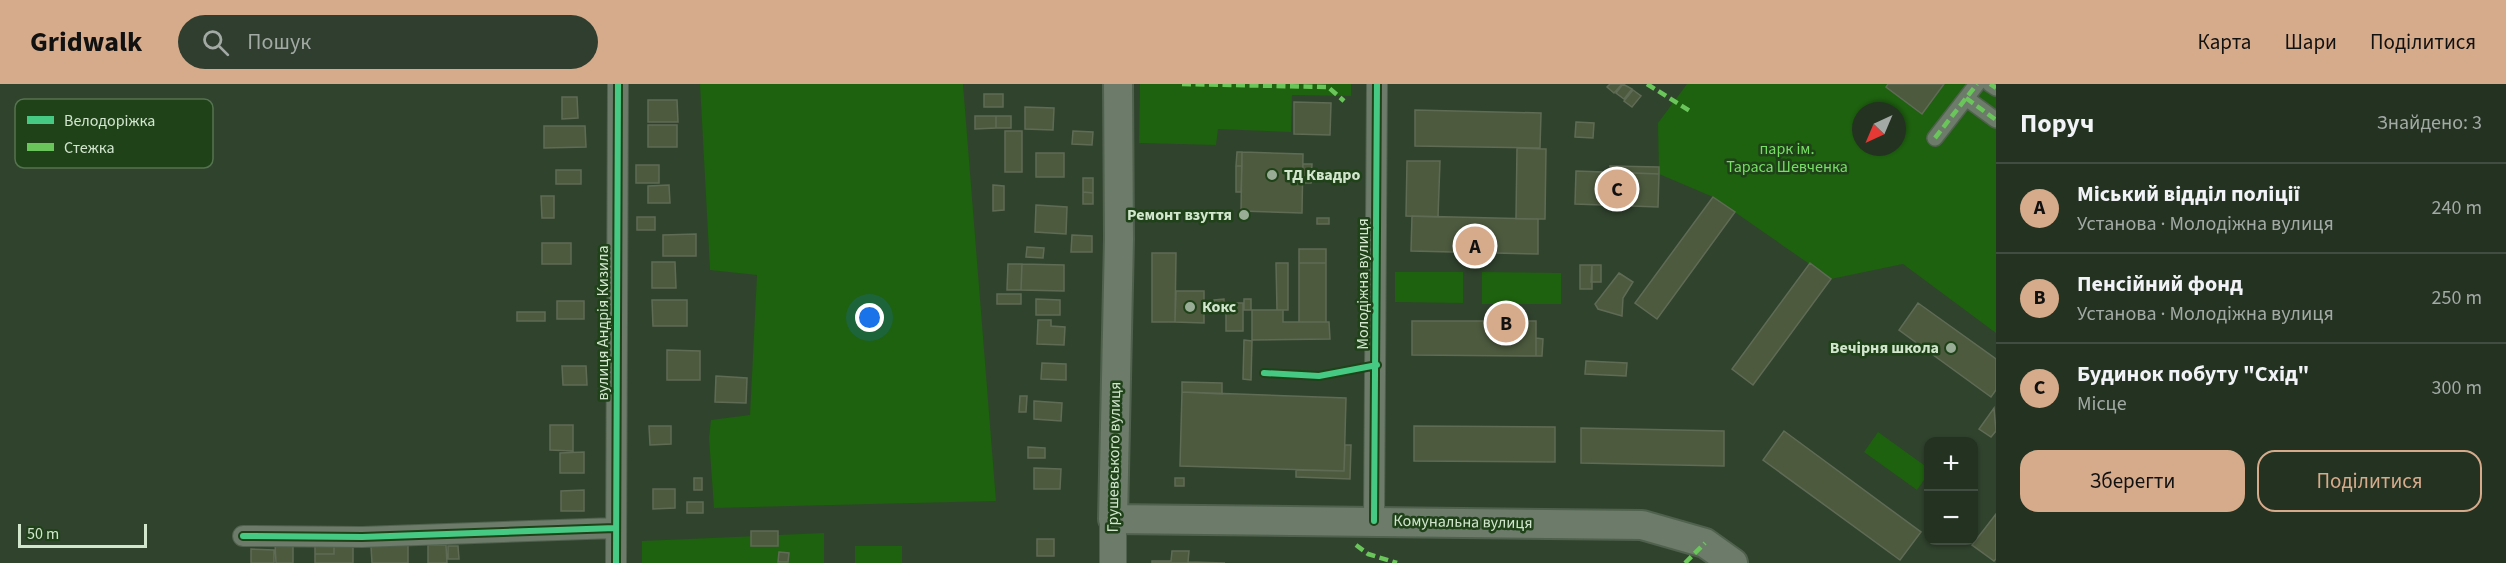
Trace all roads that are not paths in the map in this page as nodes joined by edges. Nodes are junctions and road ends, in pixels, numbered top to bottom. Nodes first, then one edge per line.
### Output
1 (618, 84) edge
2 (1118, 84) edge
3 (1377, 84) edge
4 (1977, 84) edge
5 (1990, 84) edge
6 (1996, 88) edge
7 (1966, 98) junction
8 (1996, 120) edge
9 (1935, 138) dead end
10 (1113, 519) junction
11 (1374, 521) junction
12 (615, 528) junction
13 (243, 536) dead end
14 (616, 563) edge
15 (1113, 563) edge
16 (1733, 563) edge

1 - 12 street, вулиця Андрія Кизила
2 - 10 main road, Грушевського вулиця
3 - 11 street, Молодіжна вулиця
4 - 7 street
5 - 6 street
7 - 8 street
7 - 9 street
10 - 11 main road, Комунальна вулиця
10 - 15 street, Грушевського вулиця
11 - 16 main road, Комунальна вулиця
12 - 13 street
12 - 14 street, вулиця Андрія Кизила

